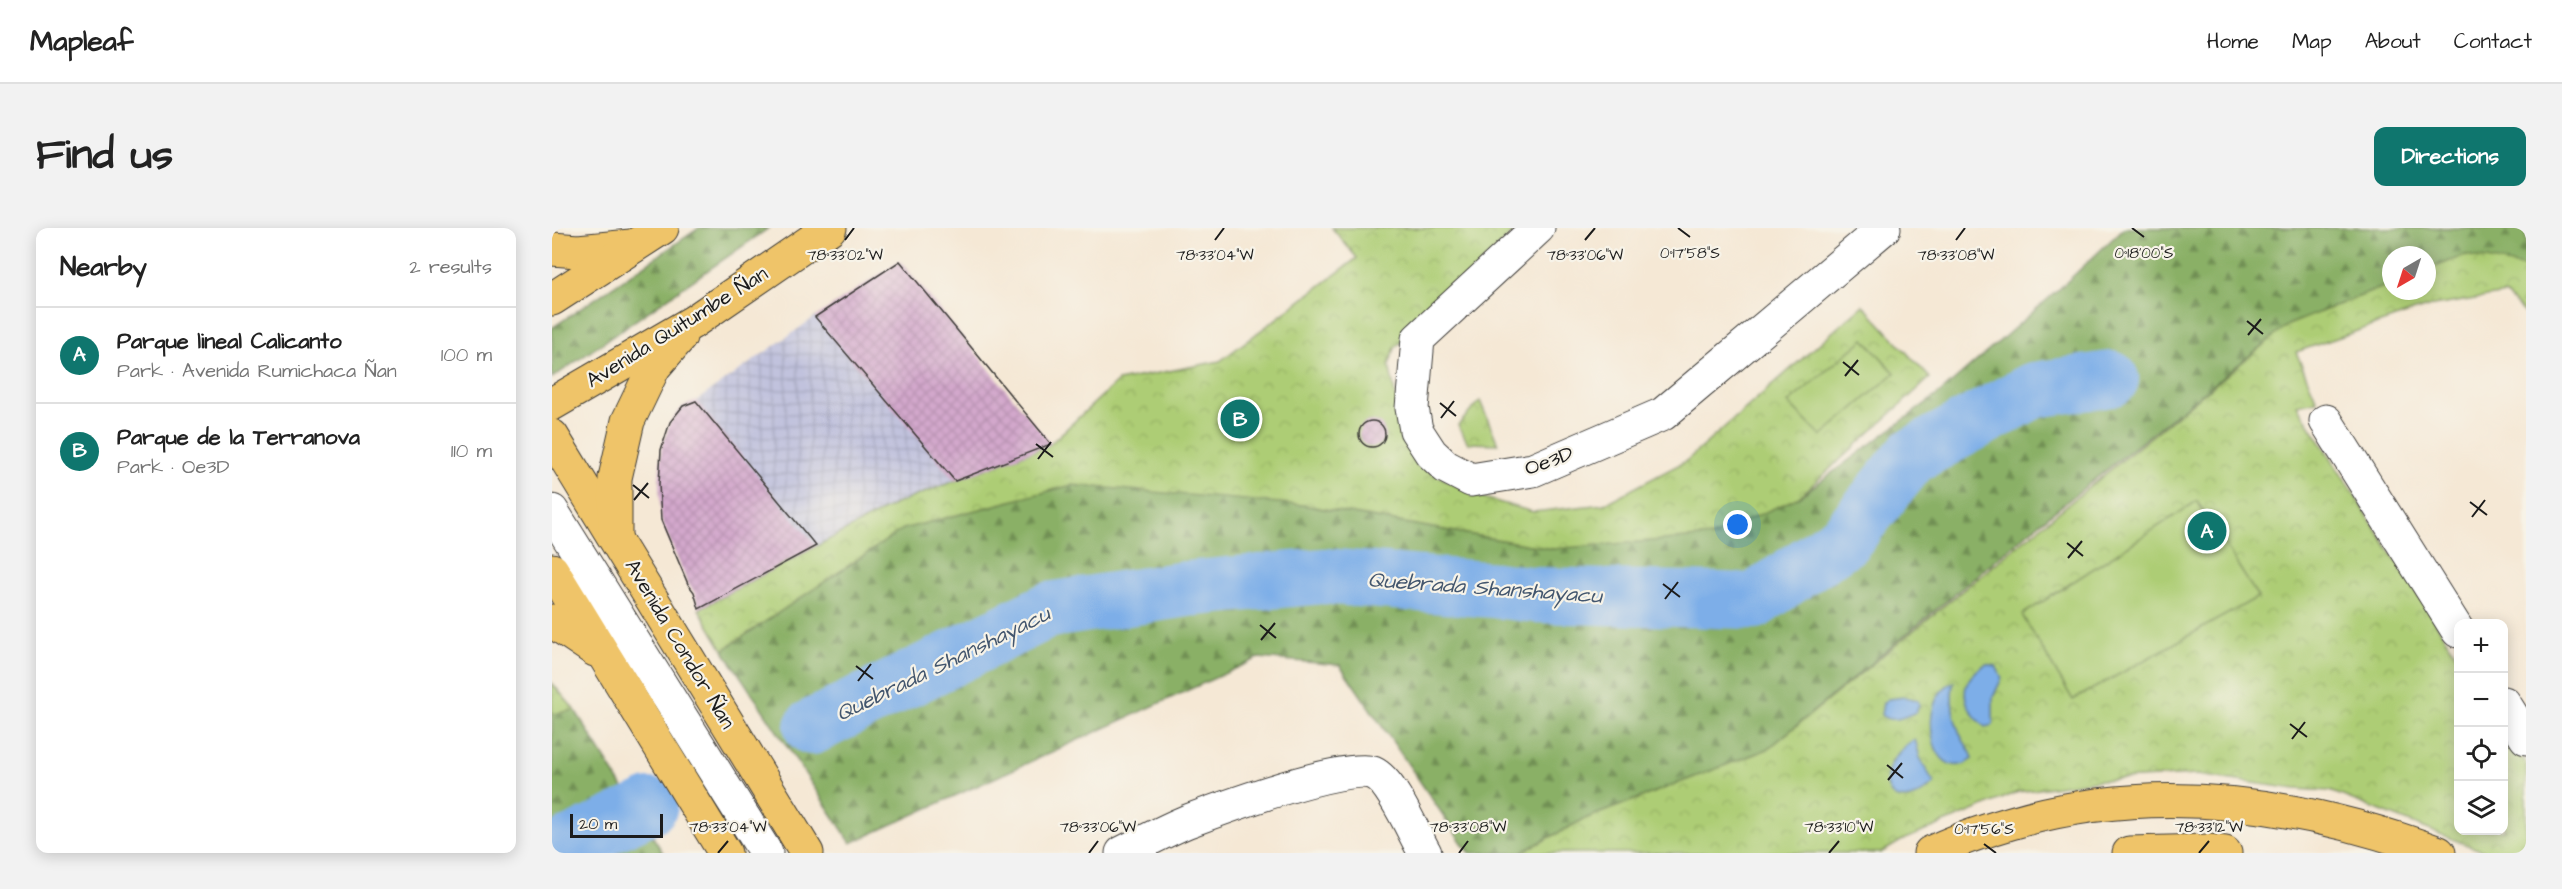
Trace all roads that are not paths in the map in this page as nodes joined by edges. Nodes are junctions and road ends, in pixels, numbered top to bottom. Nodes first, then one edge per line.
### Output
1 (830, 228) edge
2 (1538, 228) edge
3 (1884, 228) edge
4 (651, 236) edge
5 (552, 249) edge
6 (552, 299) edge
7 (693, 322) junction
8 (552, 404) edge
9 (2326, 421) dead end
10 (552, 436) edge
11 (552, 511) edge
12 (615, 537) junction
13 (552, 570) edge
14 (552, 621) edge
15 (2454, 625) edge
16 (604, 656) junction
17 (2508, 709) edge
18 (2526, 738) edge
19 (1125, 852) edge
20 (725, 853) edge
21 (766, 853) edge
22 (807, 853) edge
23 (1425, 853) edge
24 (1930, 853) edge
25 (2129, 853) edge
26 (2225, 853) edge
27 (2439, 853) edge

1 - 7 main road, Avenida Quitumbe Ñan
2 - 3 street, Oe3D
4 - 5 main road
4 - 6 main road
7 - 8 main road, Avenida Quitumbe Ñan
7 - 12 main road
9 - 15 street
10 - 12 main road, Avenida Condor Ñan
11 - 21 street
12 - 22 main road, Avenida Condor Ñan
13 - 16 main road
14 - 16 main road
16 - 20 main road
17 - 18 street
19 - 23 street
24 - 27 main road
25 - 26 main road

